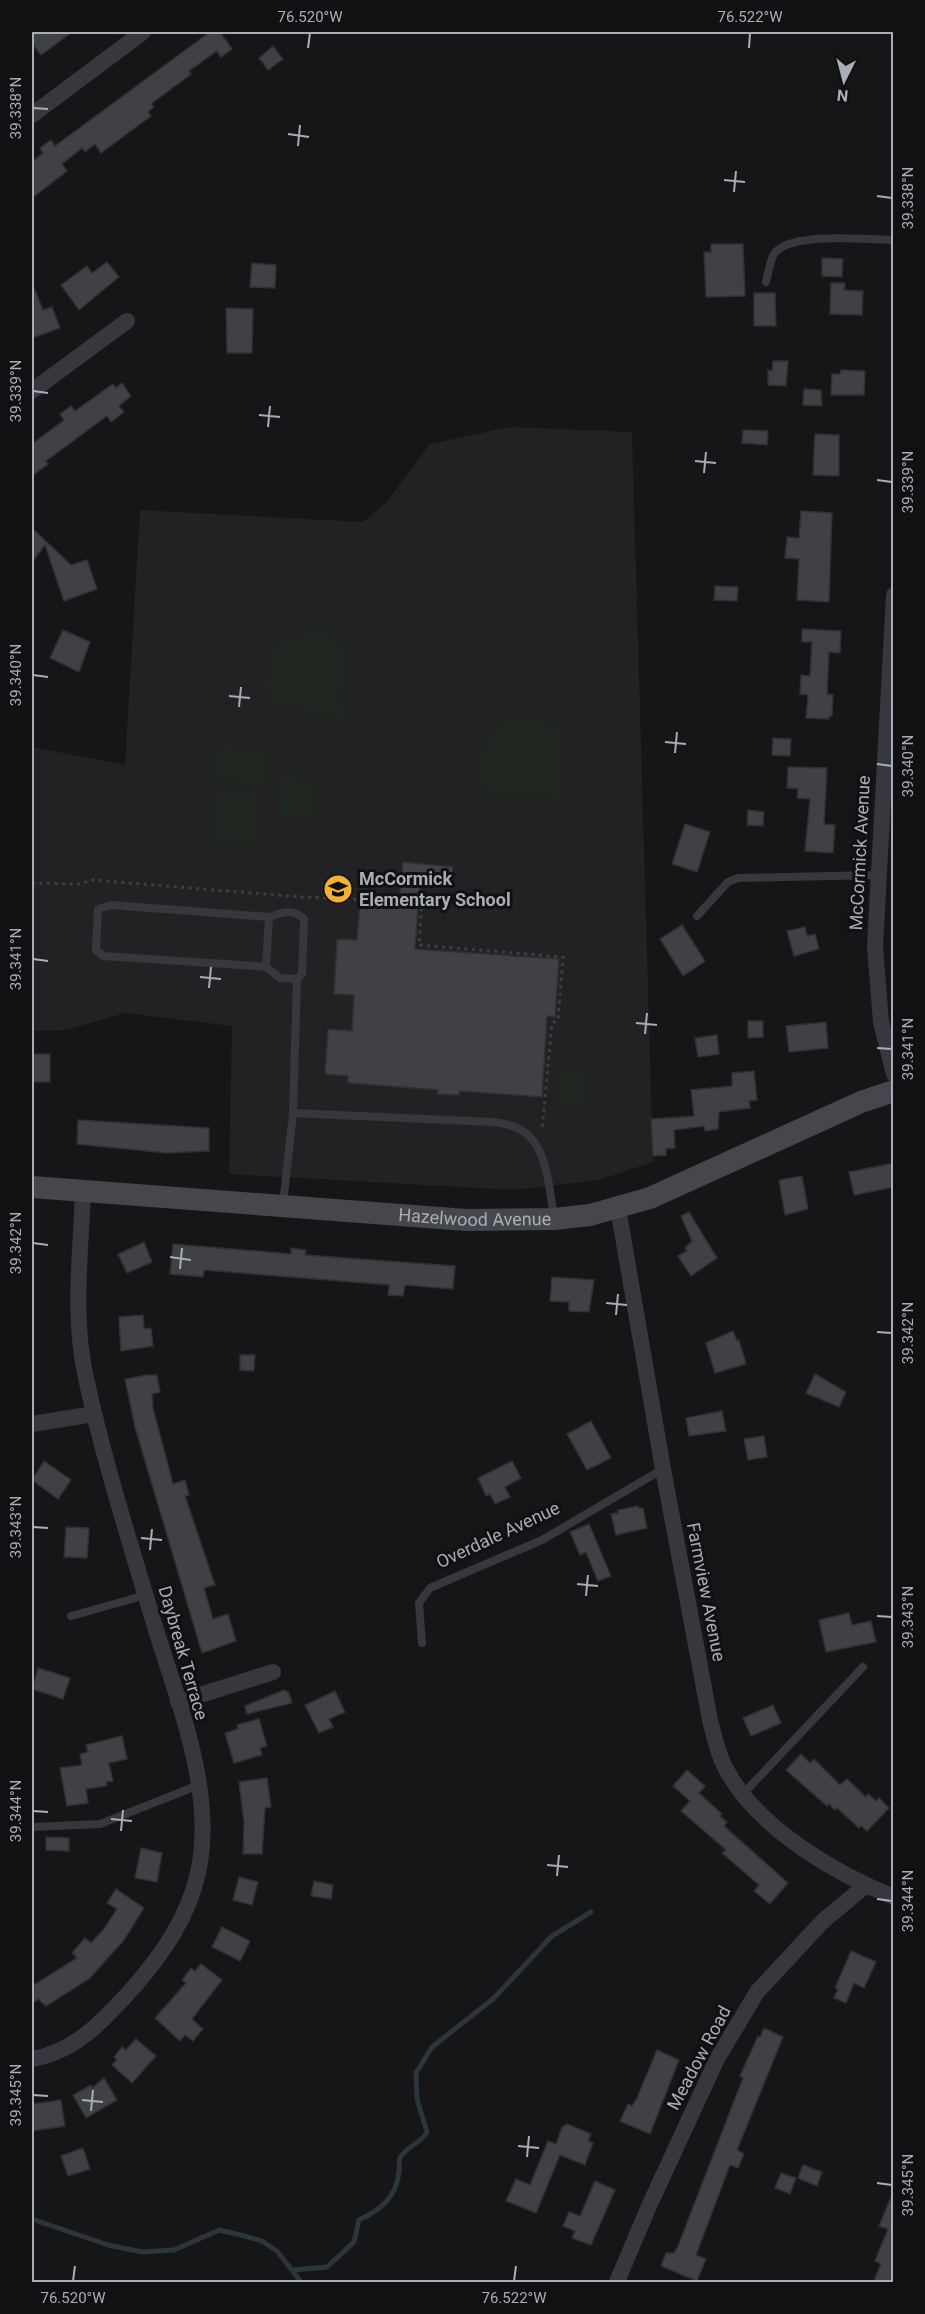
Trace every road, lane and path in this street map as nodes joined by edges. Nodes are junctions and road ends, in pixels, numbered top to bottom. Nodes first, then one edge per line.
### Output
1 (143, 32) edge
2 (32, 115) edge
3 (894, 240) edge
4 (766, 282) dead end
5 (128, 321) dead end
6 (32, 390) edge
7 (894, 595) edge
8 (878, 875) junction
9 (32, 883) edge
10 (697, 916) dead end
11 (269, 917) junction
12 (266, 967) junction
13 (297, 980) junction
14 (894, 1074) edge
15 (894, 1091) edge
16 (293, 1113) junction
17 (538, 1150) junction
18 (32, 1187) edge
19 (83, 1190) junction
20 (283, 1204) junction
21 (618, 1208) junction
22 (554, 1219) junction
23 (94, 1414) junction
24 (32, 1424) edge
25 (663, 1469) junction
26 (146, 1595) junction
27 (71, 1616) dead end
28 (422, 1643) dead end
29 (862, 1667) dead end
30 (273, 1672) dead end
31 (178, 1702) junction
32 (199, 1785) junction
33 (743, 1794) junction
34 (32, 1827) edge
35 (865, 1886) junction
36 (894, 1897) edge
37 (32, 2059) edge
38 (617, 2283) edge

1 - 2 street
3 - 4 lane
5 - 6 street
7 - 8 street, McCormick Avenue
8 - 10 lane
8 - 14 street, McCormick Avenue
9 - 17 path
11 - 12 lane
11 - 12 lane
11 - 13 lane
12 - 13 lane
13 - 16 lane
15 - 21 street, Hazelwood Avenue
16 - 17 lane
16 - 20 lane
17 - 22 lane
18 - 19 street, Hazelwood Avenue
19 - 20 street, Hazelwood Avenue
19 - 23 street, Daybreak Terrace
20 - 22 street, Hazelwood Avenue
21 - 22 street, Hazelwood Avenue
21 - 25 street, Farmview Avenue
23 - 24 street
23 - 26 street, Daybreak Terrace
25 - 28 lane, Overdale Avenue
25 - 33 street, Farmview Avenue
26 - 27 lane
26 - 31 street, Daybreak Terrace
29 - 33 lane
30 - 31 street
31 - 32 street, Daybreak Terrace
32 - 34 lane
32 - 37 street, Daybreak Terrace
33 - 35 street, Farmview Avenue
35 - 36 street, Farmview Avenue
35 - 38 street, Meadow Road

